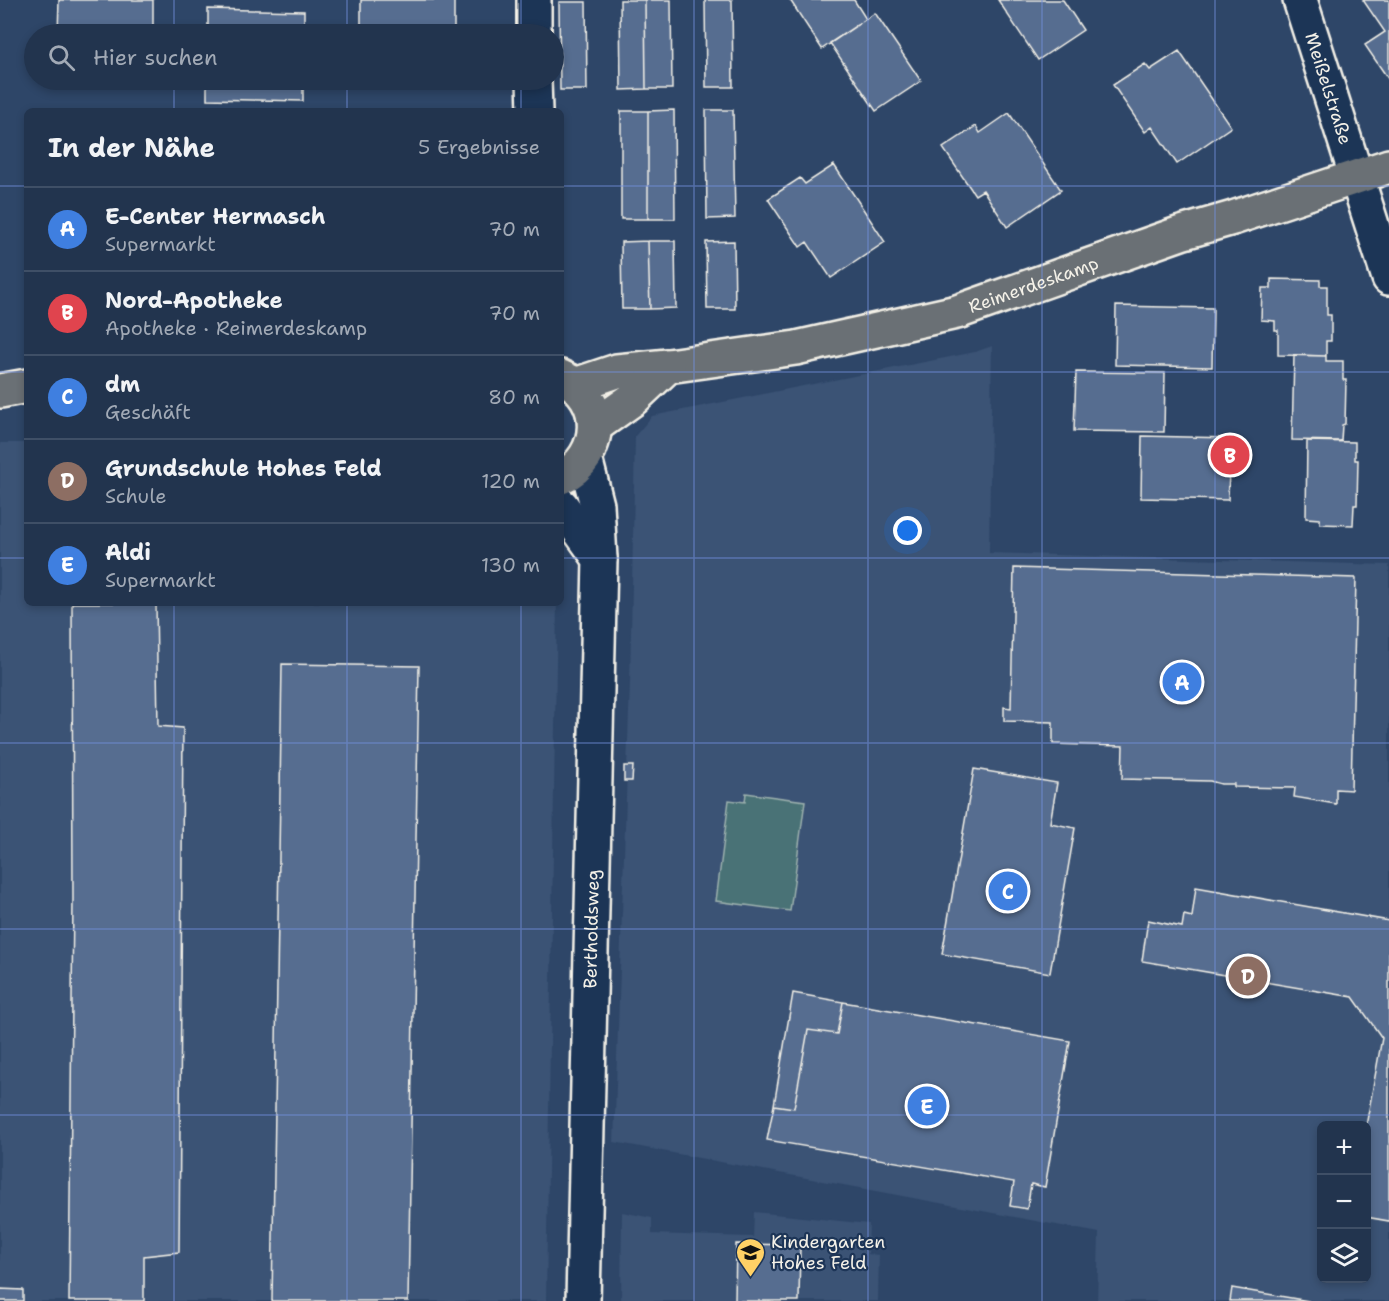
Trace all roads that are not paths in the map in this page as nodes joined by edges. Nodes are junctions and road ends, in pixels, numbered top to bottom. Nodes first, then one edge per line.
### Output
1 (534, 0) edge
2 (1300, 0) edge
3 (534, 24) edge
4 (534, 90) edge
5 (535, 108) edge
6 (1389, 166) edge
7 (1356, 176) junction
8 (1389, 278) edge
9 (668, 366) junction
10 (568, 381) edge
11 (24, 386) edge
12 (0, 390) edge
13 (595, 426) junction
14 (573, 467) edge
15 (564, 509) edge
16 (600, 559) junction
17 (584, 1301) edge

1 - 3 street
2 - 7 street, Meißelstraße
4 - 5 street
6 - 7 main road, Reimerdeskamp
7 - 8 street, Meißelstraße
7 - 9 main road, Reimerdeskamp
9 - 10 main road, Reimerdeskamp
9 - 13 main road
10 - 13 main road
11 - 12 main road
13 - 14 main road
14 - 16 street, Bertholdsweg
15 - 16 street
16 - 17 street, Bertholdsweg

